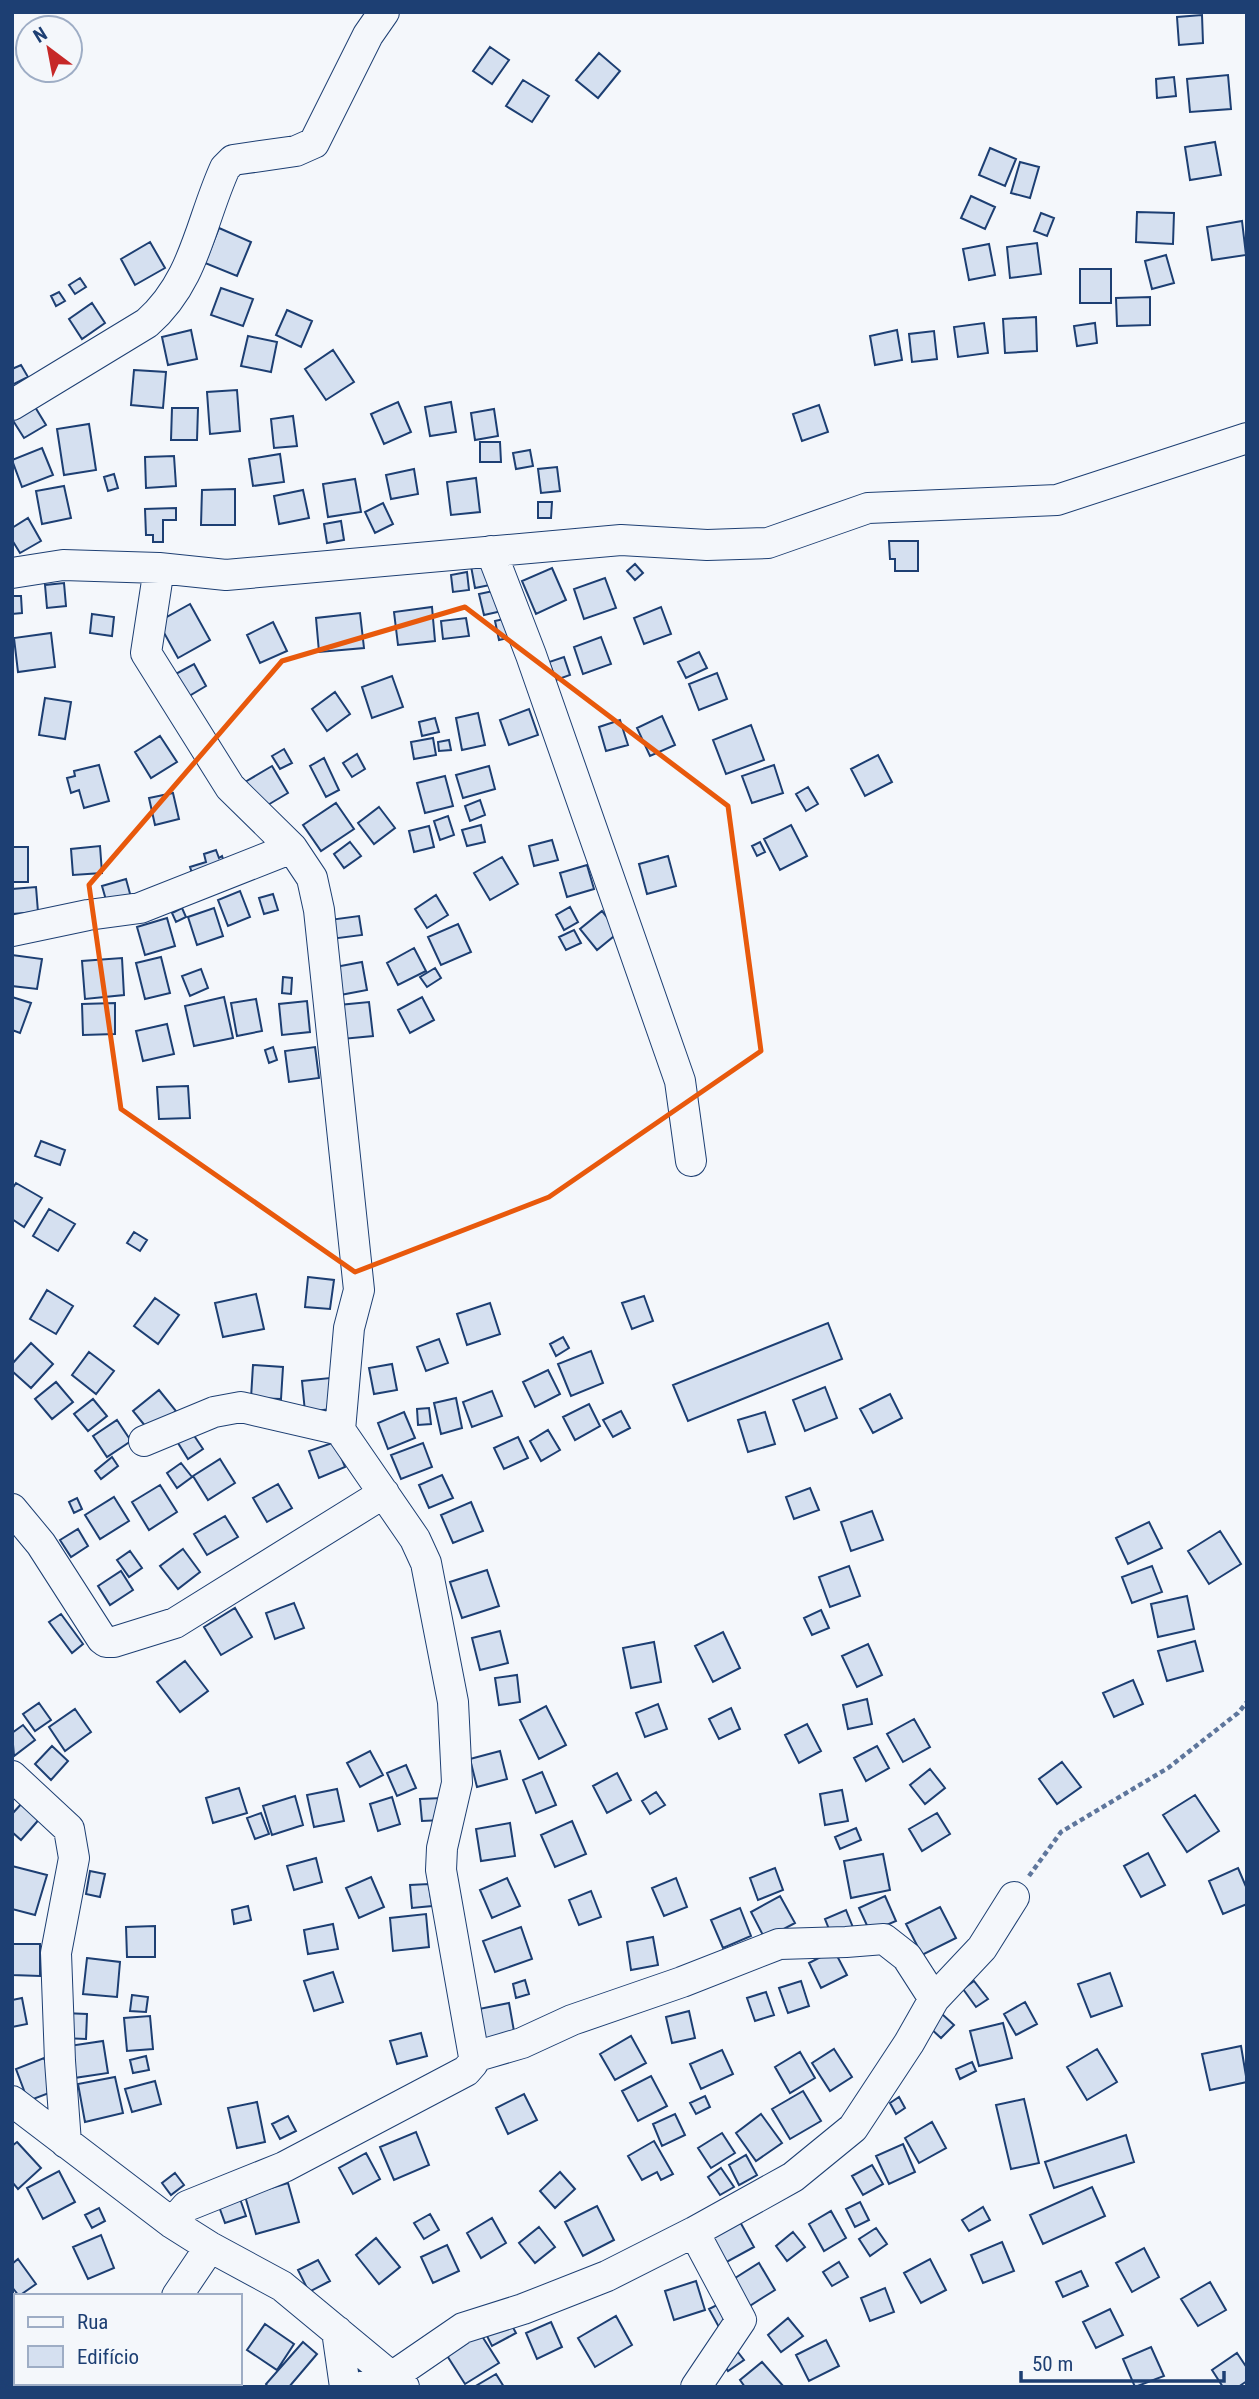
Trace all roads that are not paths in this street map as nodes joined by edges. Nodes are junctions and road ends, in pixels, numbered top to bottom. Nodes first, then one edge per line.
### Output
1 (384, 12) edge
2 (12, 405) edge
3 (1247, 438) edge
4 (491, 551) junction
5 (159, 568) junction
6 (12, 573) edge
7 (292, 848) junction
8 (12, 931) edge
9 (691, 1161) dead end
10 (340, 1430) junction
11 (144, 1441) dead end
12 (384, 1493) junction
13 (12, 1509) edge
14 (12, 1776) edge
15 (1014, 1897) road end
16 (934, 2000) junction
17 (474, 2057) junction
18 (12, 2101) edge
19 (66, 2143) junction
20 (172, 2223) junction
21 (694, 2232) junction
22 (210, 2247) junction
23 (178, 2294) edge
24 (337, 2331) junction
25 (398, 2381) edge
26 (345, 2387) edge
27 (362, 2387) edge
28 (696, 2387) edge

1 - 2 street
3 - 4 street
4 - 5 street
4 - 9 street
5 - 6 street
5 - 7 street
7 - 8 street
7 - 10 street
10 - 11 street
10 - 12 street
12 - 13 street
12 - 17 street
14 - 19 street
15 - 16 street
16 - 17 street
16 - 21 street
17 - 20 street
18 - 19 street
19 - 20 street
20 - 22 street
21 - 25 street
21 - 28 street
22 - 23 street
22 - 24 street
24 - 25 street
24 - 26 street
25 - 27 street

